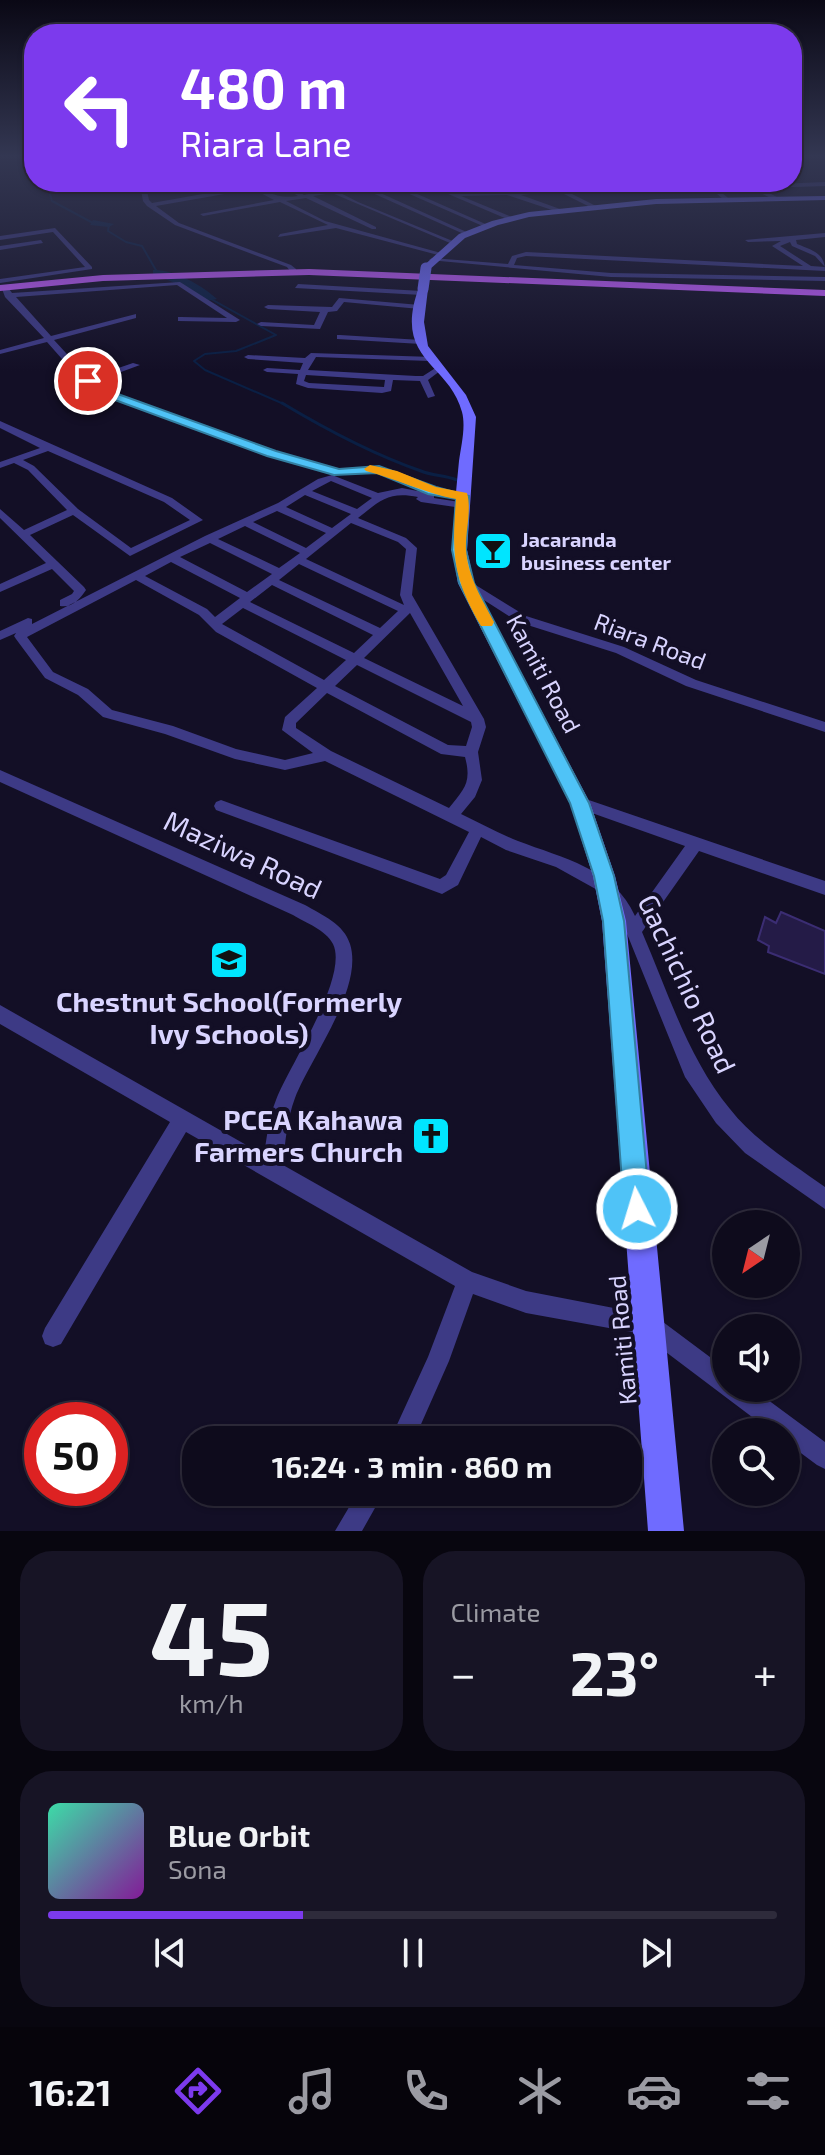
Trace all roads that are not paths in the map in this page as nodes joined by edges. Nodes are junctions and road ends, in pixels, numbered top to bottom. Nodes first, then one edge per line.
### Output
1 (41, 227) edge
2 (53, 227) edge
3 (186, 227) edge
4 (327, 227) edge
5 (341, 227) edge
6 (369, 227) edge
7 (416, 227) edge
8 (453, 227) edge
9 (484, 227) edge
10 (468, 234) junction
11 (825, 235) edge
12 (280, 236) dead end
13 (0, 238) edge
14 (395, 240) junction
15 (748, 240) dead end
16 (792, 240) junction
17 (41, 242) dead end
18 (452, 242) junction
19 (0, 248) edge
20 (825, 249) edge
21 (794, 259) junction
22 (822, 264) edge
23 (510, 267) junction
24 (780, 267) junction
25 (813, 269) junction
26 (293, 273) junction
27 (770, 278) junction
28 (427, 279) junction
29 (825, 279) edge
30 (298, 286) dead end
31 (6, 290) edge
32 (825, 293) edge
33 (268, 307) dead end
34 (325, 310) junction
35 (133, 316) dead end
36 (181, 319) dead end
37 (261, 324) dead end
38 (340, 337) dead end
39 (47, 338) junction
40 (0, 352) edge
41 (248, 357) dead end
42 (308, 361) junction
43 (428, 362) junction
44 (136, 365) dead end
45 (267, 370) dead end
46 (303, 373) junction
47 (88, 381) junction
48 (431, 396) dead end
49 (0, 424) edge
50 (48, 448) junction
51 (15, 460) junction
52 (0, 465) edge
53 (305, 492) junction
54 (379, 497) junction
55 (462, 500) junction
56 (277, 507) junction
57 (74, 511) junction
58 (0, 512) edge
59 (354, 516) junction
60 (244, 522) junction
61 (333, 532) junction
62 (23, 534) junction
63 (209, 538) junction
64 (302, 556) junction
65 (171, 557) junction
66 (54, 564) junction
67 (137, 576) junction
68 (274, 576) junction
69 (466, 583) junction
70 (0, 588) edge
71 (244, 599) junction
72 (409, 607) junction
73 (215, 623) junction
74 (382, 634) junction
75 (0, 636) edge
76 (356, 660) junction
77 (326, 687) junction
78 (477, 719) junction
79 (825, 727) edge
80 (471, 752) junction
81 (326, 755) junction
82 (0, 776) edge
83 (580, 803) junction
84 (221, 806) dead end
85 (451, 816) junction
86 (478, 829) junction
87 (696, 843) junction
88 (607, 887) junction
89 (825, 888) edge
90 (634, 931) junction
91 (0, 1014) edge
92 (183, 1119) junction
93 (272, 1170) junction
94 (825, 1199) edge
95 (467, 1281) junction
96 (647, 1324) junction
97 (53, 1336) dead end
98 (712, 1373) edge
99 (752, 1402) edge
100 (408, 1426) edge
101 (825, 1457) edge
102 (363, 1506) edge
103 (348, 1531) edge
104 (666, 1531) edge

1 - 13 street
2 - 31 street
3 - 26 street
4 - 12 street
5 - 14 street
6 - 14 street
7 - 18 street
8 - 10 street
9 - 10 main road
10 - 18 main road
11 - 16 street
14 - 28 street
15 - 16 street
16 - 20 street
16 - 21 street
16 - 22 street
17 - 19 street
18 - 28 main road
21 - 24 street
21 - 25 street
22 - 25 street
23 - 24 street
23 - 27 street
23 - 28 street
24 - 25 street
24 - 27 street
26 - 31 main road
26 - 32 main road
27 - 29 street
28 - 30 street
28 - 34 street
28 - 43 main road
31 - 36 street
31 - 39 street
33 - 34 street
34 - 37 street
35 - 39 street
38 - 43 street
39 - 40 street
39 - 47 street
41 - 42 street
42 - 43 street
42 - 46 street
43 - 46 street
43 - 48 street
43 - 55 main road, Kamiti Road
44 - 47 street
45 - 46 street
47 - 55 street
49 - 50 street
50 - 51 street
50 - 57 street
51 - 52 street
51 - 57 street
53 - 54 street
53 - 56 street
53 - 59 street
54 - 55 street
54 - 59 street
55 - 69 main road, Kamiti Road
56 - 60 street
56 - 61 street
57 - 62 street
58 - 62 street
59 - 61 street
59 - 72 street
60 - 63 street
60 - 64 street
61 - 64 street
62 - 66 street
63 - 65 street
63 - 68 street
64 - 68 street
64 - 72 street
65 - 67 street
65 - 71 street
66 - 70 street
66 - 75 street
67 - 73 street
67 - 81 street
68 - 71 street
68 - 74 street
69 - 79 street, Riara Road
69 - 83 main road, Kamiti Road
71 - 73 street
71 - 76 street
72 - 74 street
72 - 78 street
73 - 77 street
74 - 76 street
76 - 77 street
76 - 78 street
77 - 80 street
77 - 81 street
78 - 80 street
80 - 85 street
81 - 85 street
82 - 93 street, Maziwa Road
83 - 87 street
83 - 88 main road, Kamiti Road
84 - 86 street
85 - 86 street
86 - 88 street
87 - 89 street
87 - 90 street
88 - 90 street, Gachichio Road
88 - 96 main road, Kamiti Road
90 - 94 street, Gachichio Road
91 - 92 street
92 - 93 street
92 - 97 street
93 - 95 street
95 - 96 street
95 - 100 street
96 - 98 street
96 - 104 main road, Kamiti Road
99 - 101 street
102 - 103 street

